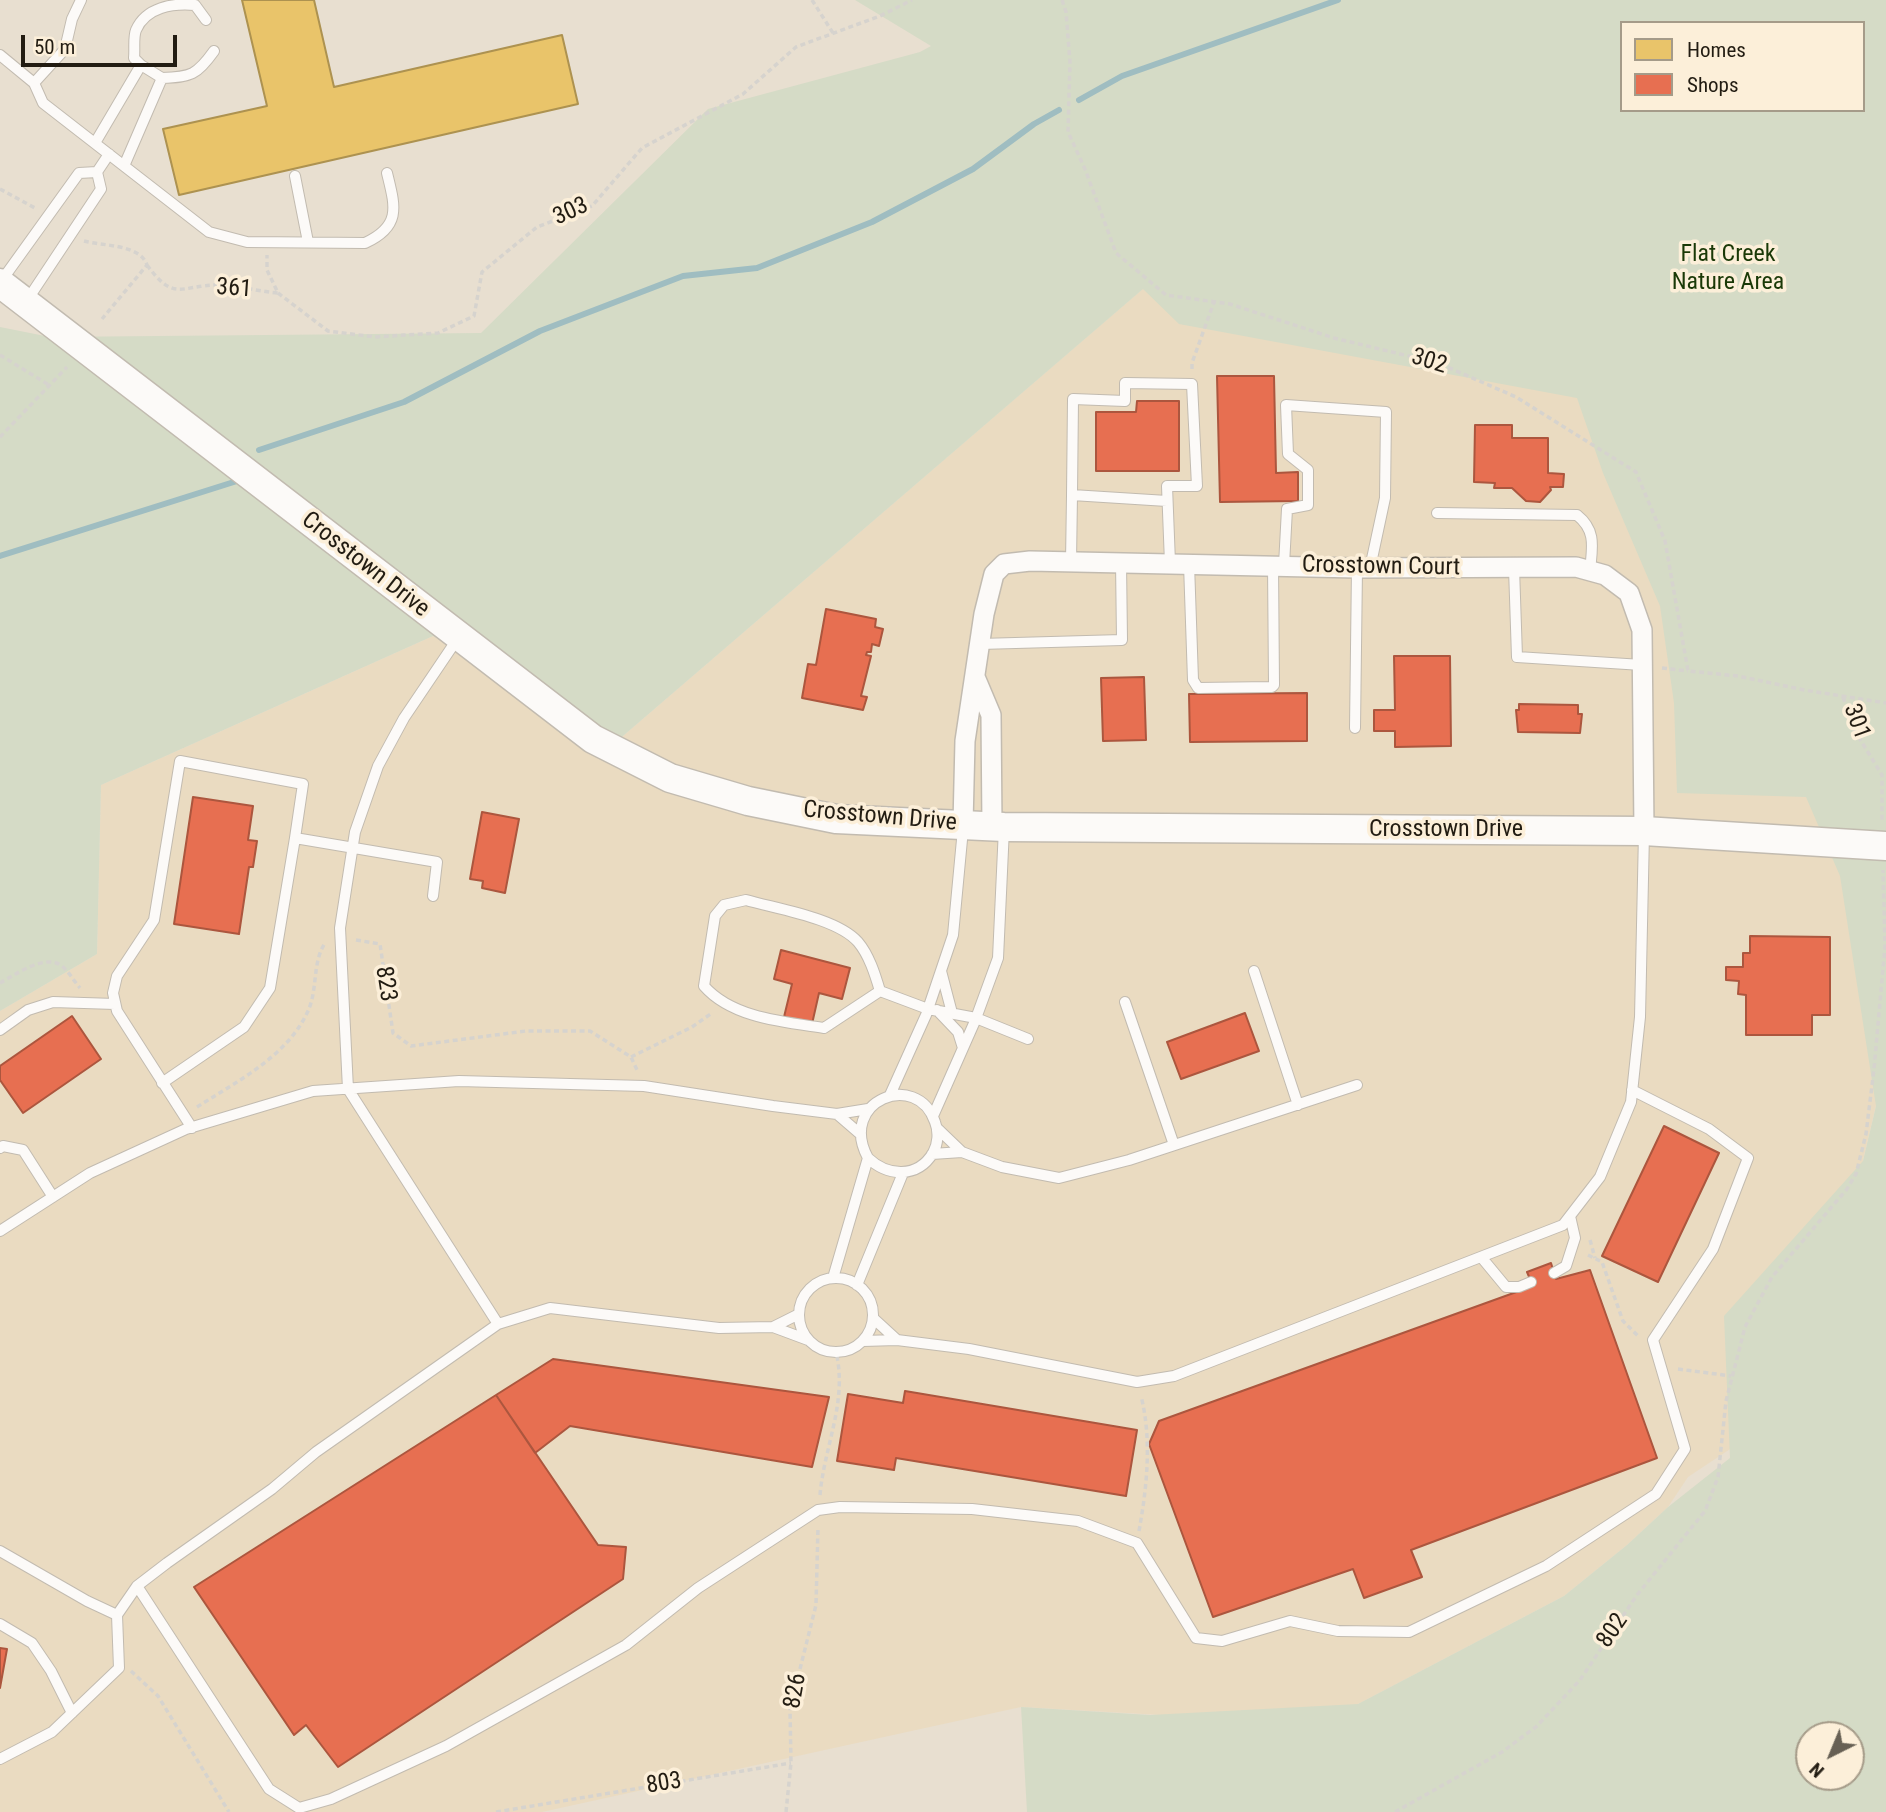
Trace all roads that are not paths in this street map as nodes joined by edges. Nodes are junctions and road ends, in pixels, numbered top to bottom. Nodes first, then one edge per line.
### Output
1 (81, 0) edge
2 (194, 2) edge
3 (206, 20) dead end
4 (214, 51) dead end
5 (0, 55) edge
6 (141, 65) junction
7 (162, 78) junction
8 (34, 83) junction
9 (95, 143) junction
10 (110, 155) junction
11 (124, 166) junction
12 (97, 172) junction
13 (387, 173) dead end
14 (295, 176) dead end
15 (308, 242) junction
16 (0, 282) edge
17 (26, 302) junction
18 (1072, 495) junction
19 (1167, 501) junction
20 (1437, 513) dead end
21 (1071, 562) junction
22 (1121, 562) junction
23 (1180, 564) junction
24 (1279, 565) junction
25 (1363, 568) junction
26 (1514, 568) junction
27 (1590, 571) junction
28 (458, 638) junction
29 (980, 644) junction
30 (1643, 665) junction
31 (975, 676) junction
32 (1355, 728) dead end
33 (963, 824) junction
34 (998, 827) junction
35 (1644, 831) junction
36 (295, 838) junction
37 (1884, 846) edge
38 (352, 849) junction
39 (433, 896) dead end
40 (941, 970) junction
41 (1254, 971) dead end
42 (880, 991) junction
43 (1125, 1002) dead end
44 (115, 1004) junction
45 (933, 1009) junction
46 (952, 1013) junction
47 (976, 1018) junction
48 (0, 1030) edge
49 (1028, 1039) dead end
50 (963, 1048) junction
51 (162, 1083) junction
52 (1357, 1085) dead end
53 (348, 1088) junction
54 (1632, 1090) junction
55 (890, 1096) junction
56 (1298, 1105) junction
57 (868, 1109) junction
58 (837, 1114) junction
59 (933, 1116) junction
60 (192, 1128) junction
61 (937, 1128) junction
62 (859, 1133) junction
63 (1, 1145) edge
64 (1174, 1145) junction
65 (962, 1152) junction
66 (932, 1154) junction
67 (868, 1158) junction
68 (903, 1173) junction
69 (53, 1197) junction
70 (1570, 1216) junction
71 (0, 1231) edge
72 (1482, 1258) junction
73 (1554, 1273) dead end
74 (833, 1278) junction
75 (1531, 1282) dead end
76 (858, 1285) junction
77 (799, 1314) junction
78 (873, 1318) junction
79 (498, 1324) junction
80 (773, 1327) junction
81 (808, 1340) junction
82 (897, 1340) junction
83 (863, 1341) junction
84 (0, 1551) edge
85 (137, 1586) junction
86 (117, 1615) junction
87 (0, 1624) edge
88 (72, 1713) junction
89 (0, 1759) edge

1 - 8 lane
2 - 3 lane
2 - 6 lane
4 - 7 lane
5 - 8 lane
6 - 7 lane
6 - 9 lane
7 - 11 lane
8 - 9 lane
9 - 10 lane
10 - 11 lane
10 - 12 lane
11 - 15 lane
12 - 16 lane
12 - 17 lane
13 - 15 lane
14 - 15 lane
16 - 17 street, Crosstown Drive
17 - 28 street, Crosstown Drive
18 - 19 lane
18 - 19 lane
18 - 21 lane
19 - 23 lane
20 - 27 lane
21 - 22 street, Crosstown Court
21 - 29 street, Crosstown Court
22 - 23 street, Crosstown Court
22 - 29 lane
23 - 24 street, Crosstown Court
23 - 24 lane
24 - 25 street, Crosstown Court
24 - 25 lane
25 - 26 street, Crosstown Court
25 - 32 lane
26 - 27 street, Crosstown Court
26 - 30 lane
27 - 30 street, Crosstown Court
28 - 33 street, Crosstown Drive
28 - 38 lane
29 - 31 street, Crosstown Court
30 - 35 street, Crosstown Court
31 - 33 street, Crosstown Court
31 - 34 street
33 - 34 street, Crosstown Drive
33 - 40 lane
34 - 35 street, Crosstown Drive
34 - 47 lane
35 - 37 street, Crosstown Drive
35 - 54 lane
36 - 38 lane
36 - 44 lane
36 - 51 lane
38 - 39 lane
38 - 53 lane
40 - 45 lane
40 - 46 lane
41 - 56 lane
42 - 42 lane
42 - 45 lane
43 - 64 lane
44 - 48 lane
44 - 51 lane
45 - 46 lane
45 - 50 lane
45 - 55 lane
46 - 47 lane
47 - 49 lane
47 - 50 lane
50 - 59 lane
51 - 60 lane
52 - 56 lane
53 - 58 lane
53 - 60 lane
53 - 79 lane
54 - 70 lane
54 - 85 lane
55 - 57 lane
55 - 59 lane
56 - 64 lane
57 - 58 lane
57 - 62 lane
58 - 62 lane
59 - 61 lane
60 - 69 lane
61 - 65 lane
61 - 66 lane
62 - 67 lane
63 - 69 lane
64 - 65 lane
65 - 66 lane
66 - 68 lane
67 - 68 lane
67 - 74 lane
68 - 76 lane
69 - 71 lane
70 - 72 lane
70 - 73 lane
72 - 75 lane
72 - 82 lane
74 - 76 lane
74 - 77 lane
76 - 78 lane
77 - 80 lane
77 - 81 lane
78 - 82 lane
78 - 83 lane
79 - 80 lane
79 - 85 lane
80 - 81 lane
81 - 83 lane
82 - 83 lane
84 - 86 lane
85 - 86 lane
86 - 88 lane
87 - 88 lane
88 - 89 lane

